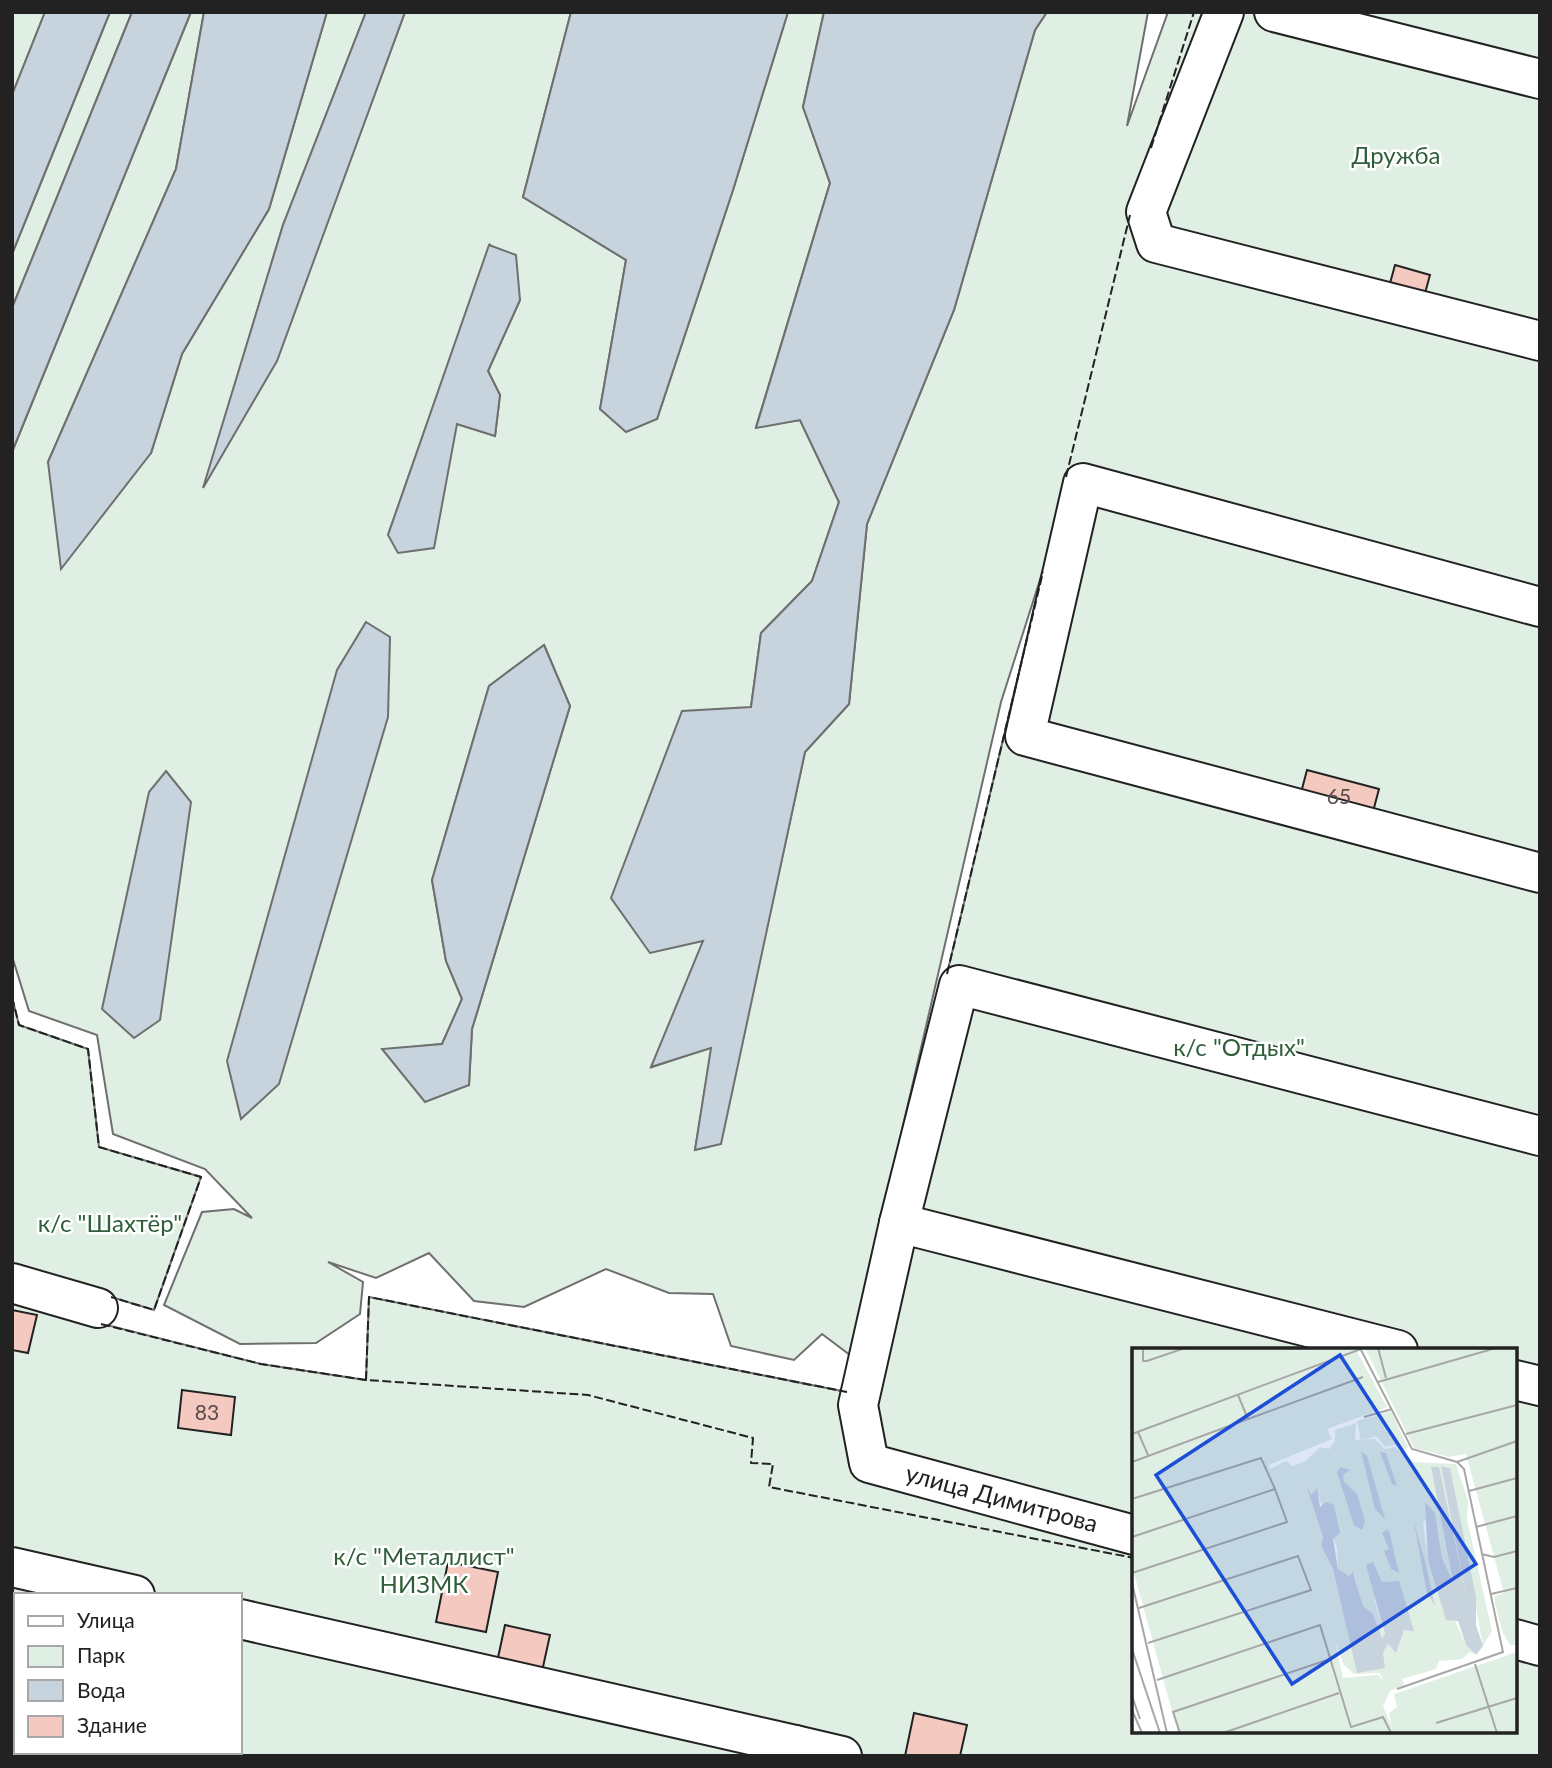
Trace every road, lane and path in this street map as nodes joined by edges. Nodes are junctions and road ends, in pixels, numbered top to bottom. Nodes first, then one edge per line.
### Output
1 (1224, 12) edge
2 (1274, 12) edge
3 (1540, 79) edge
4 (1540, 341) edge
5 (1540, 607) edge
6 (1540, 873) edge
7 (1540, 1136) edge
8 (899, 1223) junction
9 (12, 1283) edge
10 (98, 1308) dead end
11 (1390, 1348) edge
12 (1517, 1380) edge
13 (1540, 1386) edge
14 (1132, 1534) edge
15 (12, 1567) edge
16 (126, 1593) edge
17 (242, 1619) edge
18 (1517, 1640) edge
19 (1540, 1646) edge
20 (794, 1750) edge
21 (842, 1756) edge

1 - 4 lane
2 - 3 lane
5 - 6 lane
7 - 8 lane
8 - 11 lane
8 - 14 lane, улица Димитрова
9 - 10 lane
12 - 13 lane
15 - 16 lane
17 - 20 lane
18 - 19 lane
20 - 21 lane

